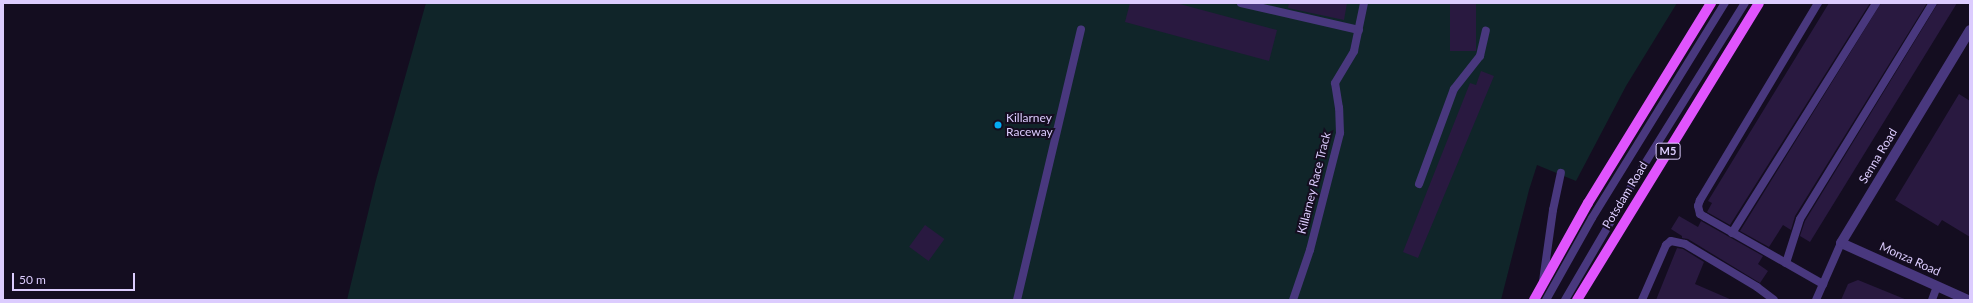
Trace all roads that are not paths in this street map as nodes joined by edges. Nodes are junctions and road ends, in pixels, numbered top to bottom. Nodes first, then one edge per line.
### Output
1 (1241, 3) edge
2 (1364, 3) edge
3 (1711, 3) edge
4 (1725, 3) edge
5 (1744, 3) edge
6 (1759, 3) edge
7 (1818, 3) edge
8 (1876, 3) edge
9 (1933, 3) edge
10 (1081, 29) dead end
11 (1359, 30) junction
12 (1970, 30) edge
13 (1486, 32) dead end
14 (1561, 173) dead end
15 (1419, 184) dead end
16 (1732, 232) junction
17 (1841, 243) junction
18 (1599, 263) junction
19 (1786, 263) junction
20 (1543, 282) junction
21 (1823, 284) junction
22 (1937, 286) junction
23 (1017, 300) edge
24 (1293, 300) edge
25 (1534, 300) edge
26 (1546, 300) edge
27 (1565, 300) edge
28 (1577, 300) edge
29 (1585, 300) edge
30 (1642, 300) edge
31 (1774, 300) edge
32 (1816, 300) edge
33 (1932, 300) edge
34 (1968, 300) edge

1 - 11 lane
2 - 11 lane, Killarney Race Track
3 - 20 main road
4 - 26 lane
5 - 27 lane
6 - 18 main road, Potsdam Road / M5
7 - 16 lane
8 - 16 lane
9 - 19 lane
10 - 23 lane
11 - 24 lane, Killarney Race Track
12 - 17 street, Senna Road
13 - 15 lane
14 - 20 lane
16 - 19 lane
17 - 21 lane, Senna Road
17 - 22 street, Monza Road
18 - 28 main road, Potsdam Road / M5
18 - 29 main road
19 - 21 lane
20 - 25 main road
21 - 32 lane, Senna Road
22 - 33 lane
22 - 34 street, Monza Road
30 - 31 lane

